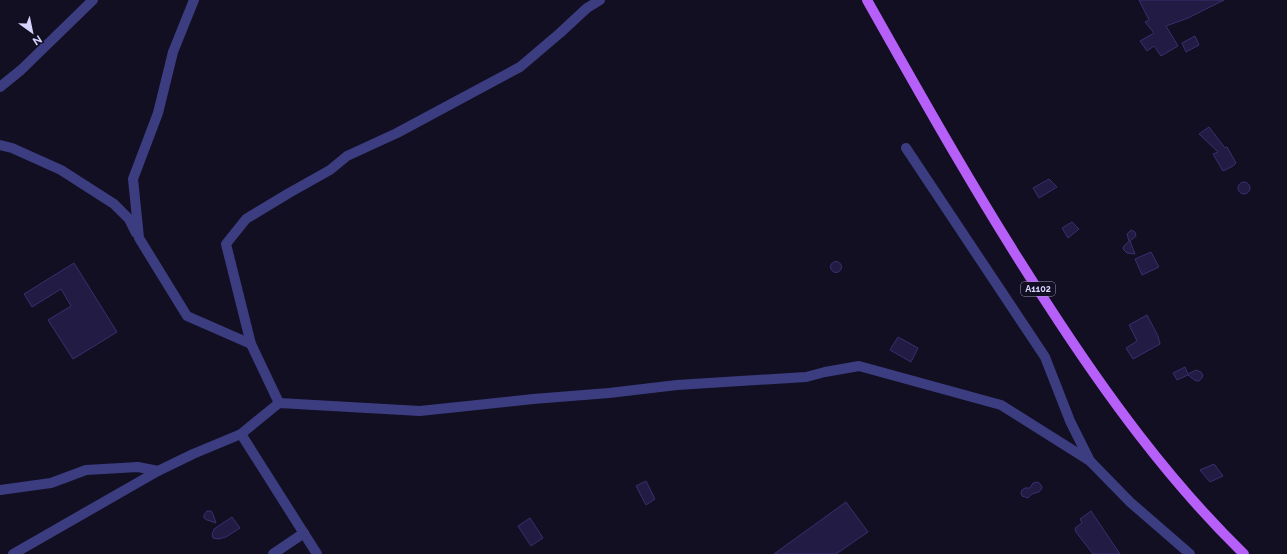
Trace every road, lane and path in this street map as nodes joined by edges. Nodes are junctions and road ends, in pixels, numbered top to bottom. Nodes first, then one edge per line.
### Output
1 (93, 0) edge
2 (194, 0) edge
3 (600, 0) edge
4 (867, 0) edge
5 (0, 87) edge
6 (0, 145) edge
7 (906, 148) dead end
8 (139, 238) junction
9 (251, 344) junction
10 (279, 403) junction
11 (241, 434) junction
12 (1090, 461) junction
13 (158, 470) junction
14 (0, 490) edge
15 (304, 533) junction
16 (13, 554) edge
17 (273, 554) edge
18 (317, 554) edge
19 (1190, 554) edge
20 (1244, 554) edge

1 - 5 street
2 - 8 street
3 - 9 street
4 - 20 main road, A1102
6 - 8 street
7 - 12 street
8 - 9 street
9 - 10 street
10 - 11 street
10 - 12 street
11 - 13 street
11 - 15 street
12 - 19 street
13 - 14 street
13 - 16 street
15 - 17 street
15 - 18 street

